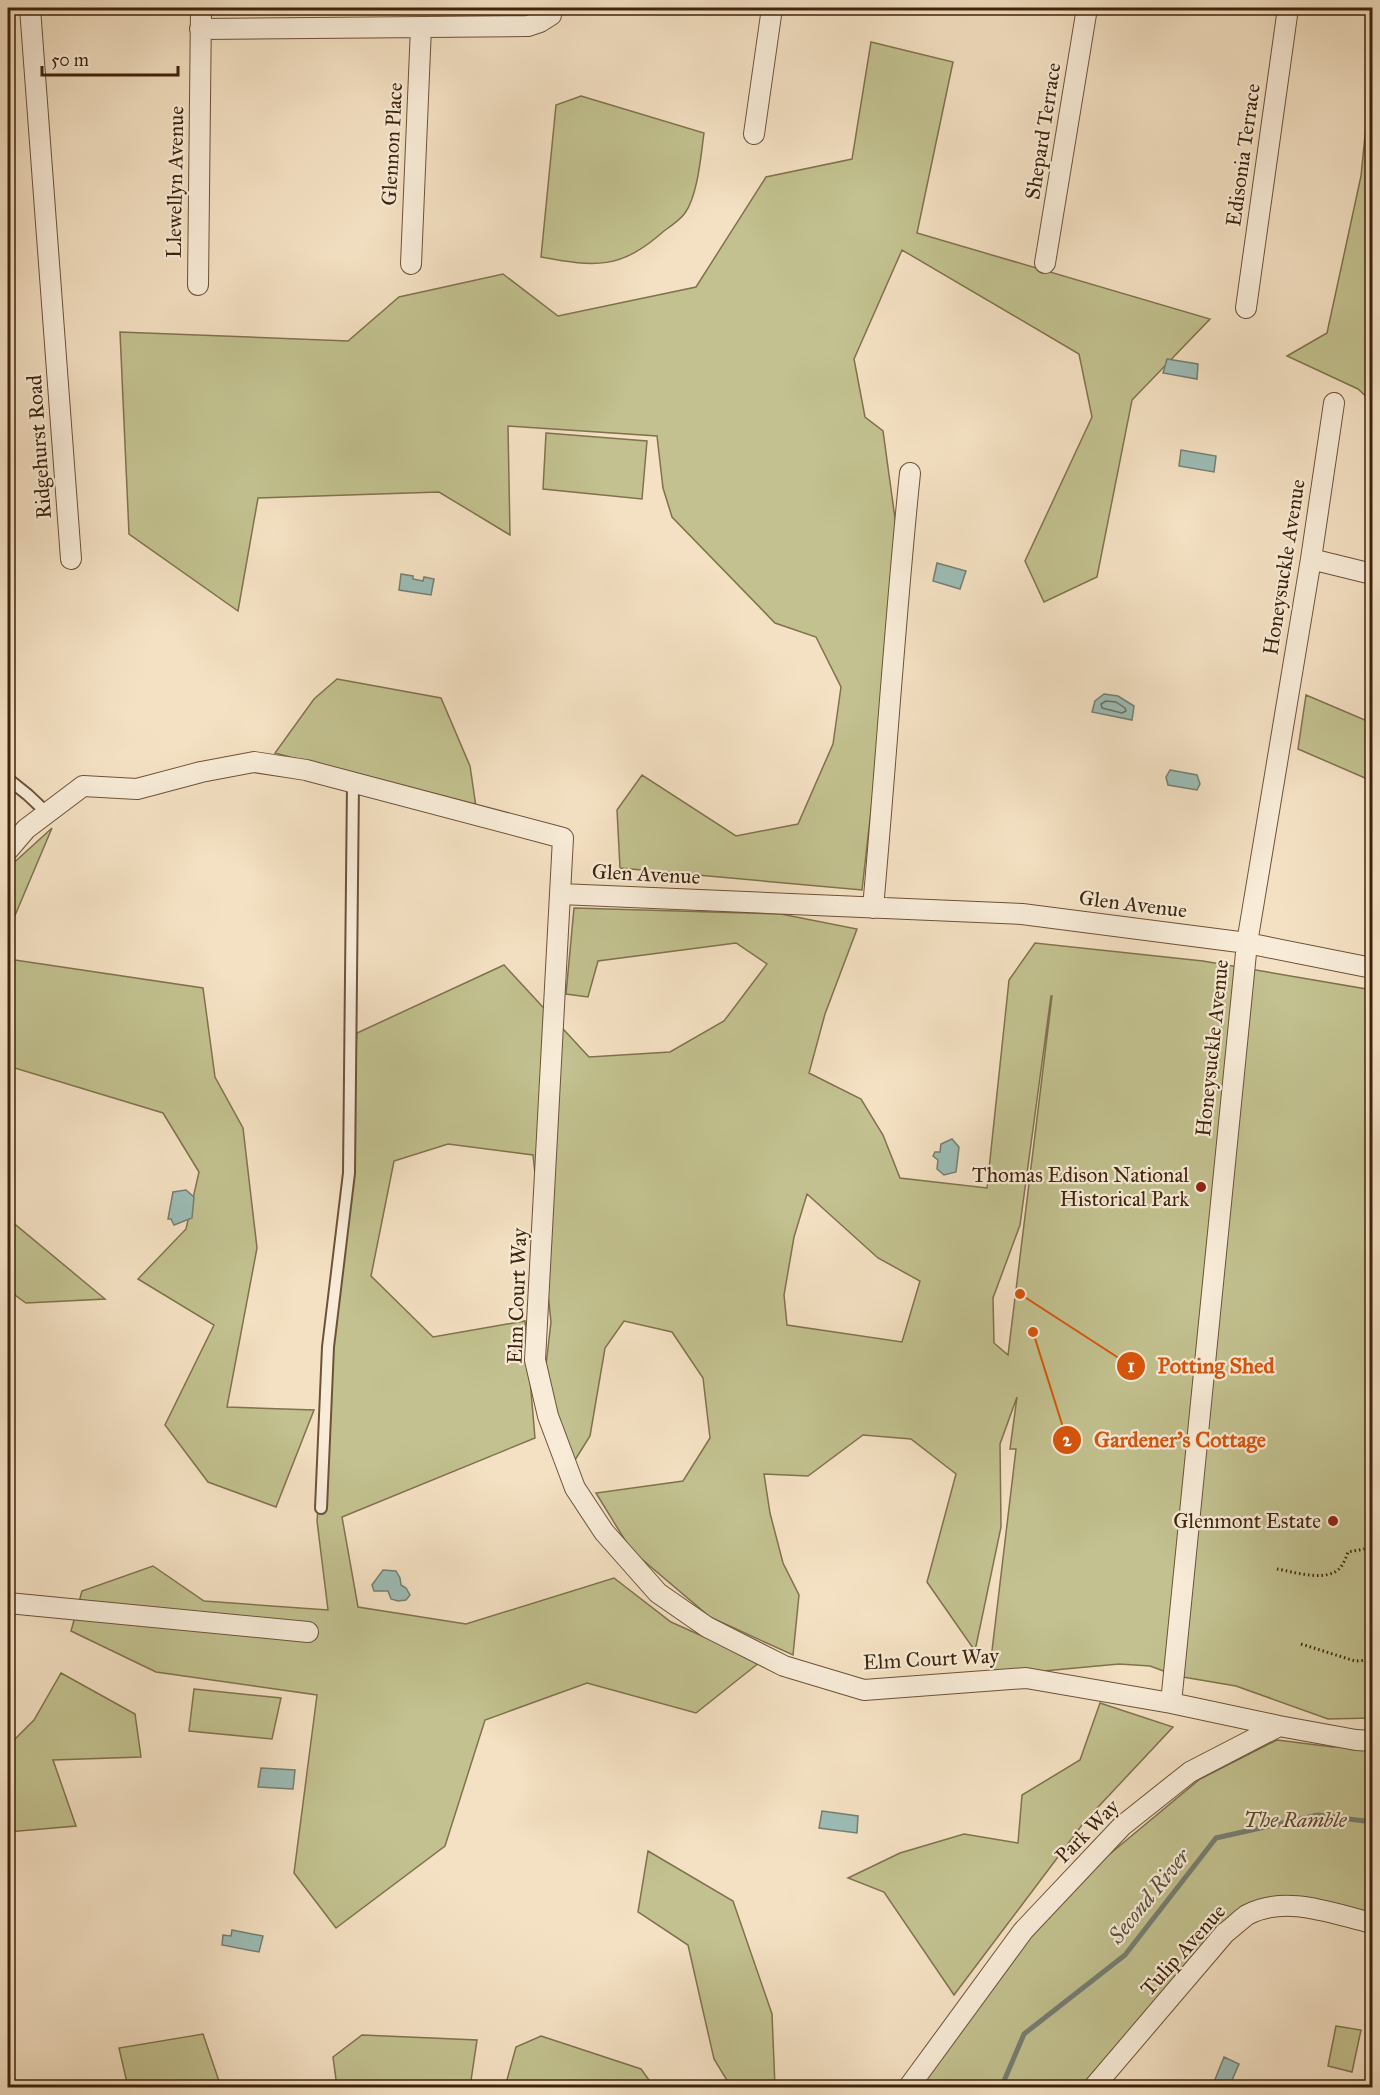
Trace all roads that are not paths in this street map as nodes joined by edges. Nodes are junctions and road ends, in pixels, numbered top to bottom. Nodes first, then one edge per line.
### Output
1 (30, 8) edge
2 (201, 8) edge
3 (552, 8) edge
4 (772, 8) edge
5 (1087, 8) edge
6 (1288, 8) edge
7 (421, 27) junction
8 (200, 29) junction
9 (754, 134) dead end
10 (1046, 263) dead end
11 (411, 264) dead end
12 (198, 285) dead end
13 (1246, 309) dead end
14 (1334, 403) dead end
15 (910, 473) dead end
16 (71, 559) dead end
17 (1311, 560) junction
18 (1372, 574) edge
19 (8, 779) edge
20 (353, 783) junction
21 (47, 813) junction
22 (11, 839) edge
23 (560, 894) junction
24 (873, 908) junction
25 (1247, 943) junction
26 (1372, 968) edge
27 (321, 1508) dead end
28 (8, 1604) edge
29 (308, 1632) dead end
30 (1171, 1703) junction
31 (1279, 1726) junction
32 (1372, 1741) edge
33 (1372, 1923) edge
34 (908, 2088) edge
35 (1093, 2088) edge

1 - 16 street, Ridgehurst Road
2 - 8 street, Llewellyn Avenue
3 - 7 street
4 - 9 street
5 - 10 street, Shepard Terrace
6 - 13 street, Edisonia Terrace
7 - 8 street
7 - 11 street, Glennon Place
8 - 12 street, Llewellyn Avenue
14 - 17 street, Honeysuckle Avenue
15 - 24 street
17 - 18 street
17 - 25 street, Honeysuckle Avenue
19 - 21 lane
20 - 21 street, Glen Avenue
20 - 23 street, Glen Avenue
20 - 27 lane
21 - 22 street, Glen Avenue
23 - 24 street, Glen Avenue
23 - 30 street, Elm Court Way
24 - 25 street, Glen Avenue
25 - 26 street, Glen Avenue
25 - 30 street, Honeysuckle Avenue
28 - 29 street
30 - 31 street, Elm Court Way
31 - 32 street
31 - 34 street, Park Way
33 - 35 street, Tulip Avenue

